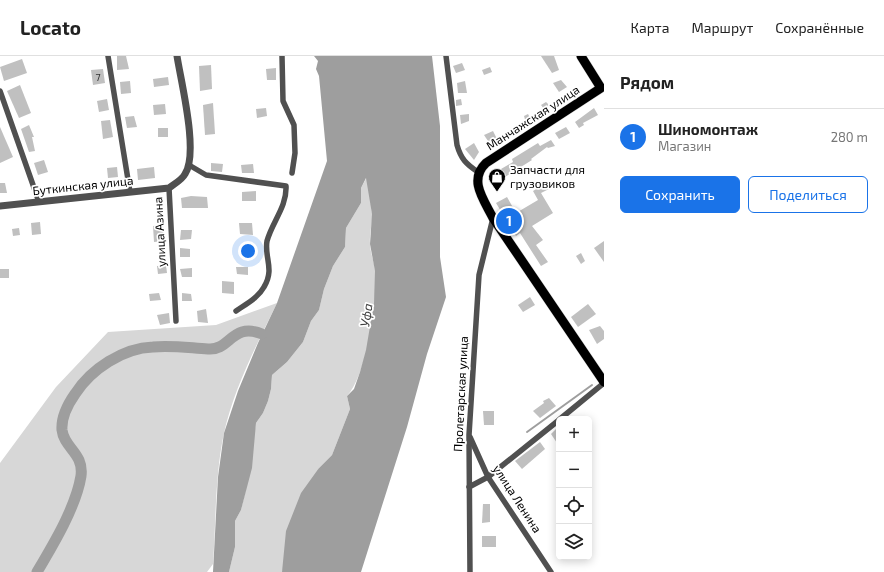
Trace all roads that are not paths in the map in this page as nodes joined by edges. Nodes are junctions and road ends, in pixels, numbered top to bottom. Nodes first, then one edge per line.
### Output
1 (108, 56) edge
2 (177, 56) edge
3 (282, 56) edge
4 (446, 56) edge
5 (581, 56) edge
6 (603, 87) edge
7 (0, 91) edge
8 (189, 164) junction
9 (478, 172) junction
10 (292, 173) dead end
11 (169, 188) junction
12 (130, 192) junction
13 (39, 202) junction
14 (0, 206) edge
15 (493, 218) junction
16 (236, 311) dead end
17 (176, 321) dead end
18 (604, 383) edge
19 (563, 416) edge
20 (556, 421) edge
21 (469, 435) junction
22 (488, 477) junction
23 (469, 487) junction
24 (470, 572) edge
25 (551, 572) edge

1 - 12 street
2 - 8 street, улица Азина
3 - 10 street
4 - 9 street
5 - 6 main road
6 - 9 main road, Манчажская улица
7 - 13 street
8 - 11 street, улица Азина
8 - 16 street
9 - 15 main road
11 - 12 street, Буткинская улица
11 - 17 street, улица Азина
12 - 13 street, Буткинская улица
13 - 14 street, Буткинская улица
15 - 18 main road
15 - 21 street, Пролетарская улица
18 - 19 street
20 - 22 street
21 - 22 street, улица Ленина
21 - 23 street, Пролетарская улица
22 - 23 street
22 - 25 street, улица Ленина
23 - 24 street, Пролетарская улица

